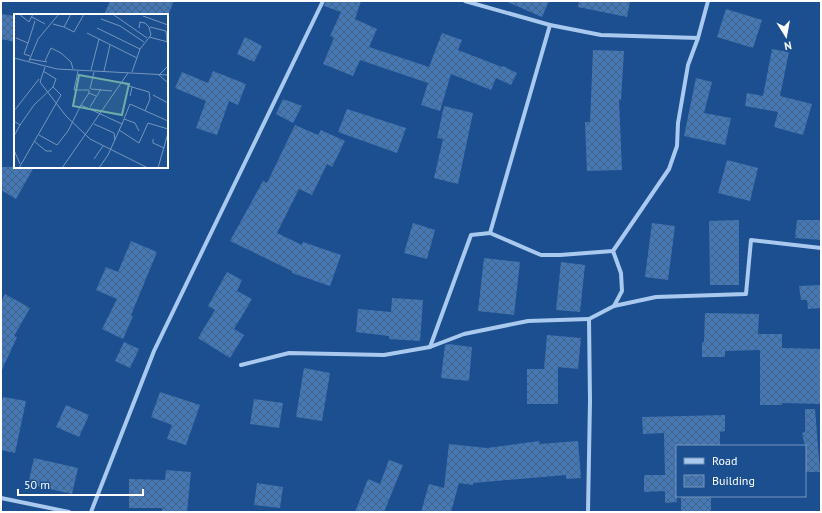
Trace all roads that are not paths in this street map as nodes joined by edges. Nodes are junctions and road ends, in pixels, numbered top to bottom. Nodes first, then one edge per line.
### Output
1 (323, 1) edge
2 (465, 1) edge
3 (708, 1) edge
4 (550, 25) junction
5 (698, 38) junction
6 (490, 233) junction
7 (821, 248) edge
8 (613, 251) junction
9 (614, 306) junction
10 (589, 319) junction
11 (430, 346) junction
12 (241, 365) dead end
13 (1, 498) edge
14 (70, 512) edge
15 (91, 512) edge
16 (588, 512) edge

1 - 15 street
2 - 4 street
3 - 5 street
4 - 5 street
4 - 6 street
5 - 8 street
6 - 8 street
6 - 11 street
7 - 9 street
8 - 9 street
9 - 10 street
10 - 11 street
10 - 16 street
11 - 12 street
13 - 14 street

